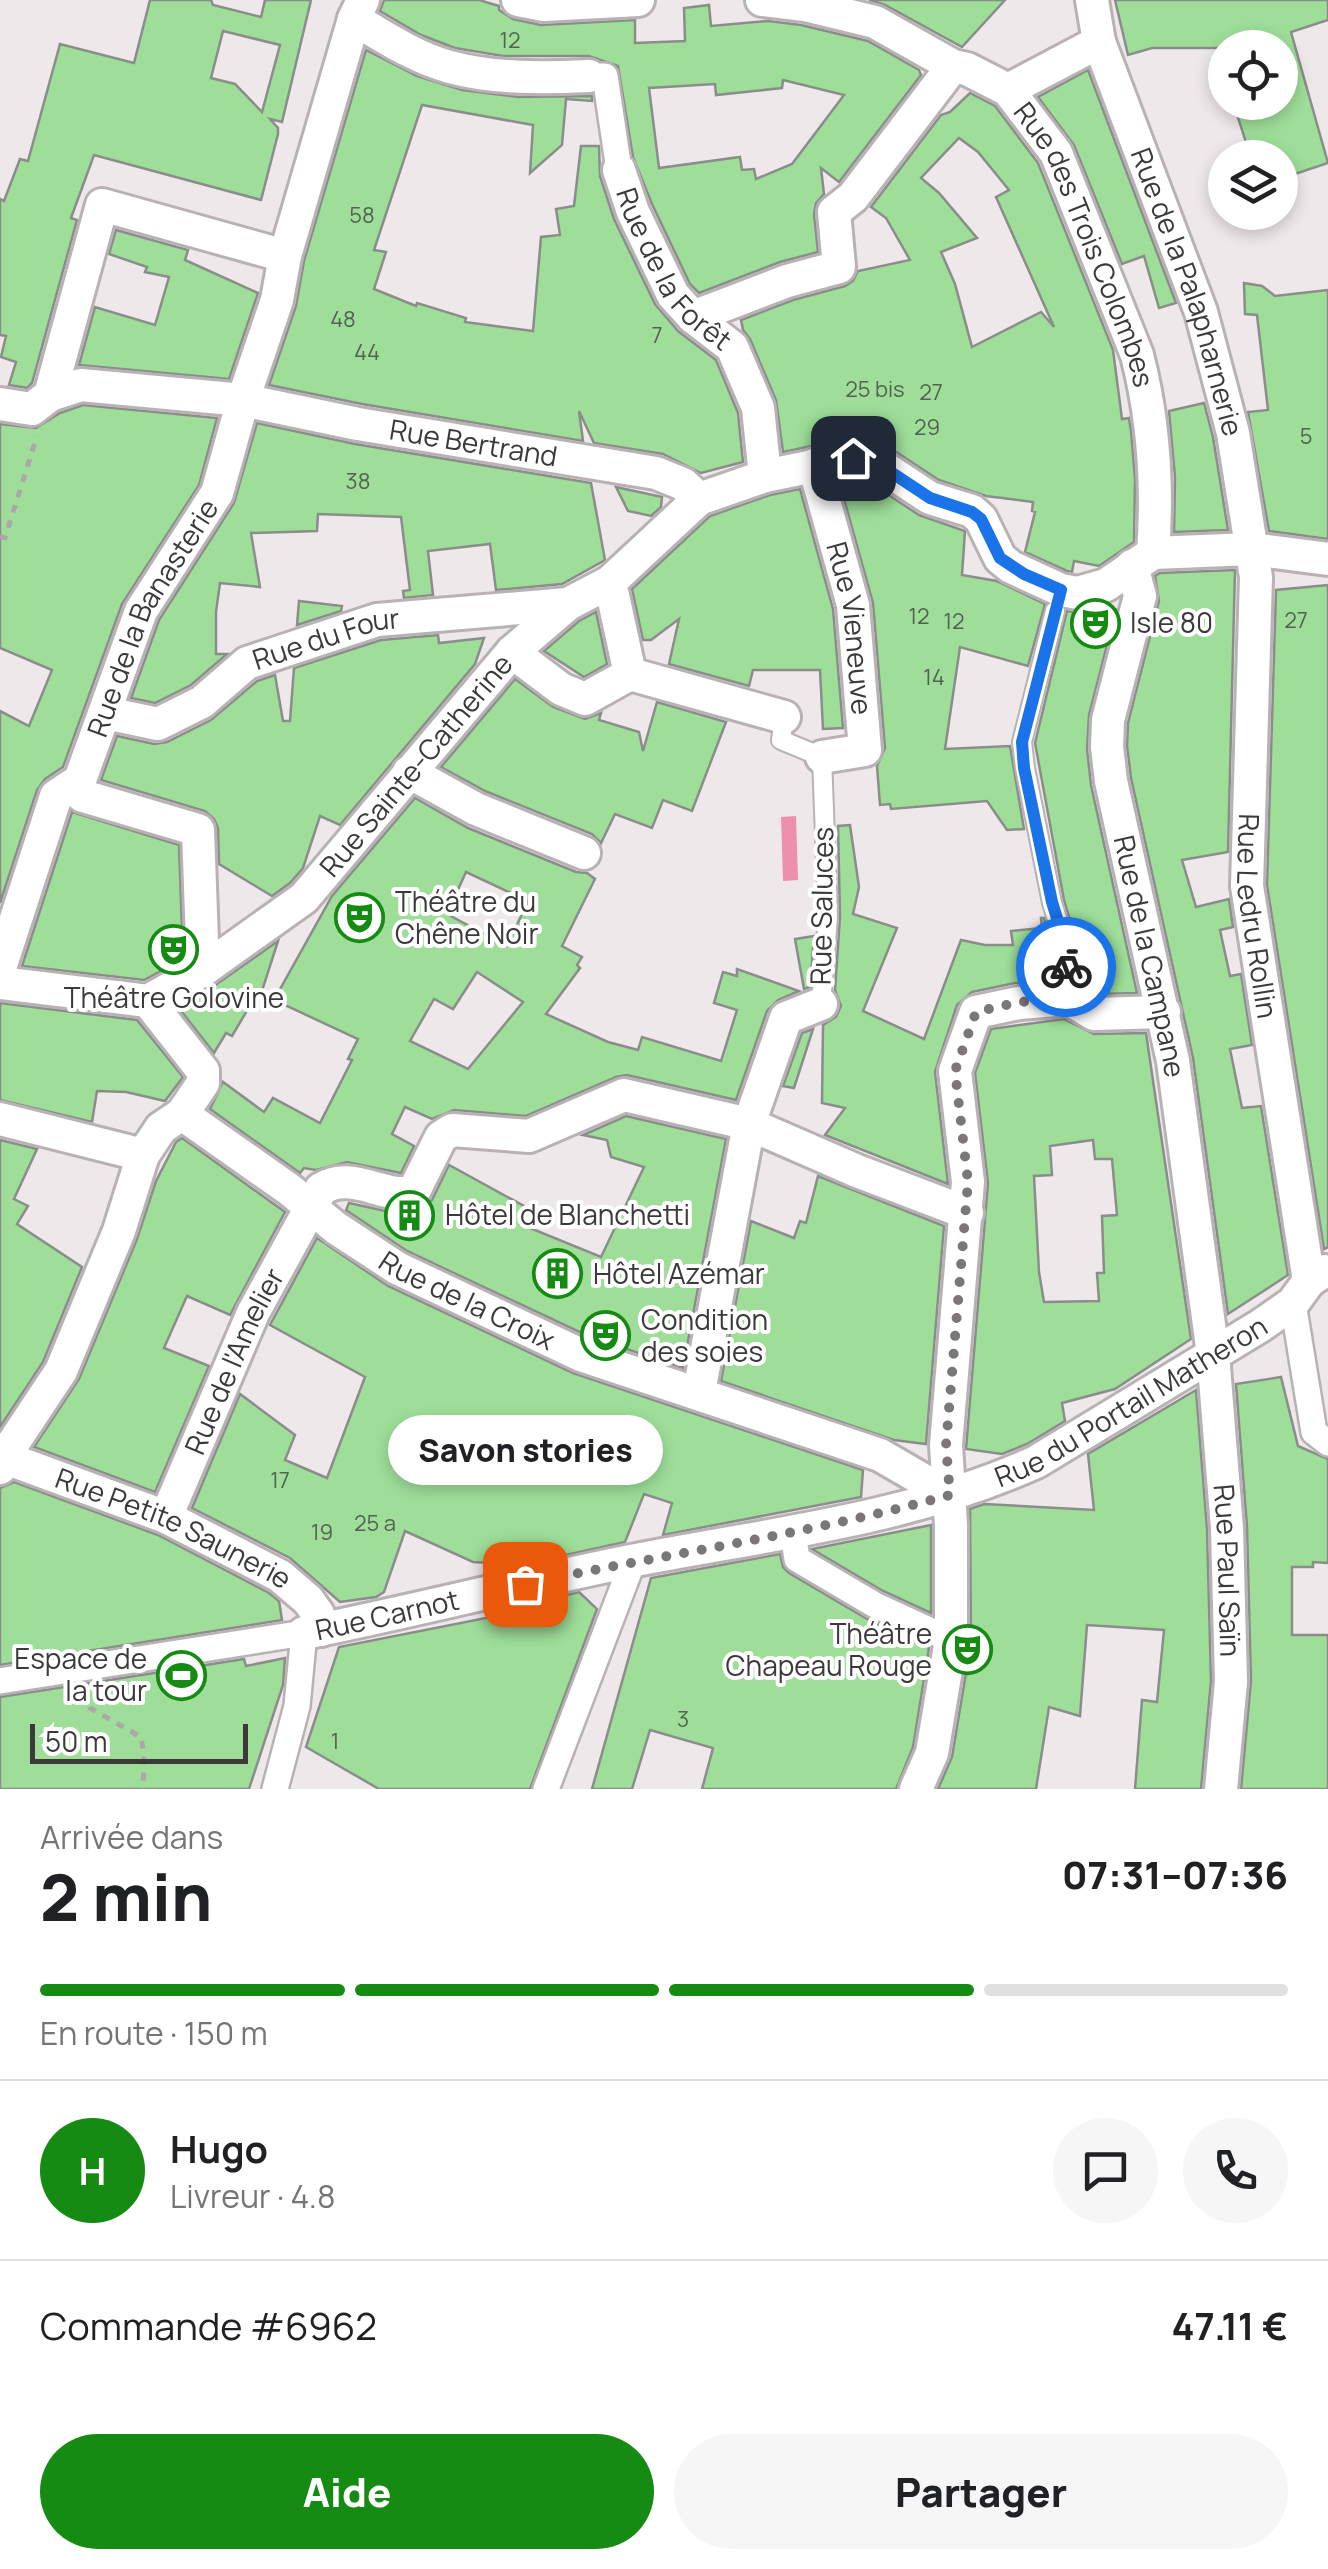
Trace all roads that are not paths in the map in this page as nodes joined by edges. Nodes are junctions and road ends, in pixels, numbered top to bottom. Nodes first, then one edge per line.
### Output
1 (518, 0) edge
2 (638, 0) edge
3 (762, 0) edge
4 (1092, 0) edge
5 (358, 9) edge
6 (1099, 42) junction
7 (953, 66) junction
8 (589, 76) joint
9 (1008, 90) junction
10 (619, 170) joint
11 (285, 256) junction
12 (693, 316) junction
13 (50, 395) junction
14 (243, 400) junction
15 (0, 404) edge
16 (814, 464) junction
17 (765, 476) junction
18 (700, 499) junction
19 (1251, 549) junction
20 (1143, 559) junction
21 (1328, 559) edge
22 (610, 582) junction
23 (1058, 601) junction
24 (568, 604) junction
25 (512, 652) junction
26 (630, 674) junction
27 (106, 712) junction
28 (784, 717) joint
29 (822, 757) junction
30 (409, 772) junction
31 (72, 788) junction
32 (584, 853) dead end
33 (0, 968) edge
34 (204, 970) junction
35 (0, 983) edge
36 (1069, 999) junction
37 (148, 1001) junction
38 (820, 1004) joint
39 (1164, 1012) junction
40 (182, 1114) junction
41 (0, 1119) edge
42 (749, 1124) junction
43 (144, 1155) junction
44 (967, 1213) junction
45 (323, 1218) junction
46 (1308, 1286) edge
47 (1213, 1354) junction
48 (699, 1392) junction
49 (1328, 1443) edge
50 (1, 1461) edge
51 (950, 1495) junction
52 (166, 1517) junction
53 (793, 1533) junction
54 (633, 1561) junction
55 (313, 1631) junction
56 (951, 1640) junction
57 (0, 1682) edge
58 (275, 1789) edge
59 (546, 1789) edge
60 (916, 1789) edge
61 (1220, 1789) edge

1 - 2 street
3 - 7 street, Rue des Trois Colombes
4 - 6 street, Rue de la Palapharnerie
5 - 8 street, Rue de la Forêt
5 - 11 street, Rue de la Banasterie
6 - 9 street
6 - 19 street, Rue de la Palapharnerie
7 - 9 street, Rue des Trois Colombes
7 - 12 street
8 - 10 street, Rue de la Forêt
9 - 20 street, Rue des Trois Colombes
10 - 12 street, Rue de la Forêt
11 - 13 street
11 - 14 street, Rue de la Banasterie
12 - 17 street, Rue de la Forêt
13 - 14 street, Rue Bertrand
13 - 15 street, Rue Bertrand
14 - 18 street, Rue Bertrand
14 - 27 street, Rue de la Banasterie
16 - 17 street, Rue Sainte-Catherine
16 - 23 street, Rue Sainte-Catherine
16 - 29 street, Rue Vieneuve
17 - 18 street, Rue Sainte-Catherine
18 - 22 street, Rue Sainte-Catherine
19 - 20 street
19 - 21 street
19 - 46 street, Rue Ledru Rollin
20 - 23 street
20 - 39 street, Rue de la Campane
22 - 24 street, Rue Sainte-Catherine
22 - 26 street
23 - 36 lane
24 - 25 street, Rue Sainte-Catherine
24 - 27 street, Rue du Four
25 - 26 street
25 - 30 street, Rue Sainte-Catherine
26 - 28 street
27 - 31 street, Rue de la Banasterie
28 - 29 lane
29 - 38 lane, Rue Saluces
30 - 32 street
30 - 34 street, Rue Sainte-Catherine
31 - 33 street, Rue de la Banasterie
31 - 34 street
34 - 37 street, Rue Sainte-Catherine
35 - 37 street
36 - 39 street
36 - 44 street
37 - 40 street
38 - 42 street, Rue Saluces
39 - 47 street, Rue de la Campane
40 - 43 street
40 - 45 street, Rue de la Croix
41 - 43 street
42 - 44 street
42 - 45 street
42 - 48 street, Rue Saluces
43 - 50 street
44 - 51 street
45 - 48 street, Rue de la Croix
45 - 52 street, Rue de l'Amelier
46 - 47 street, Rue du Portail Matheron
46 - 49 street
47 - 51 street, Rue du Portail Matheron
47 - 61 street, Rue Paul Saïn
48 - 51 street, Rue de la Croix
50 - 52 street, Rue Petite Saunerie
51 - 53 street, Rue Carnot
51 - 56 street
52 - 55 street, Rue Petite Saunerie
53 - 54 street, Rue Carnot
53 - 56 street
54 - 55 street, Rue Carnot
54 - 59 street
55 - 57 street, Rue Carnot
55 - 58 street
56 - 60 street

